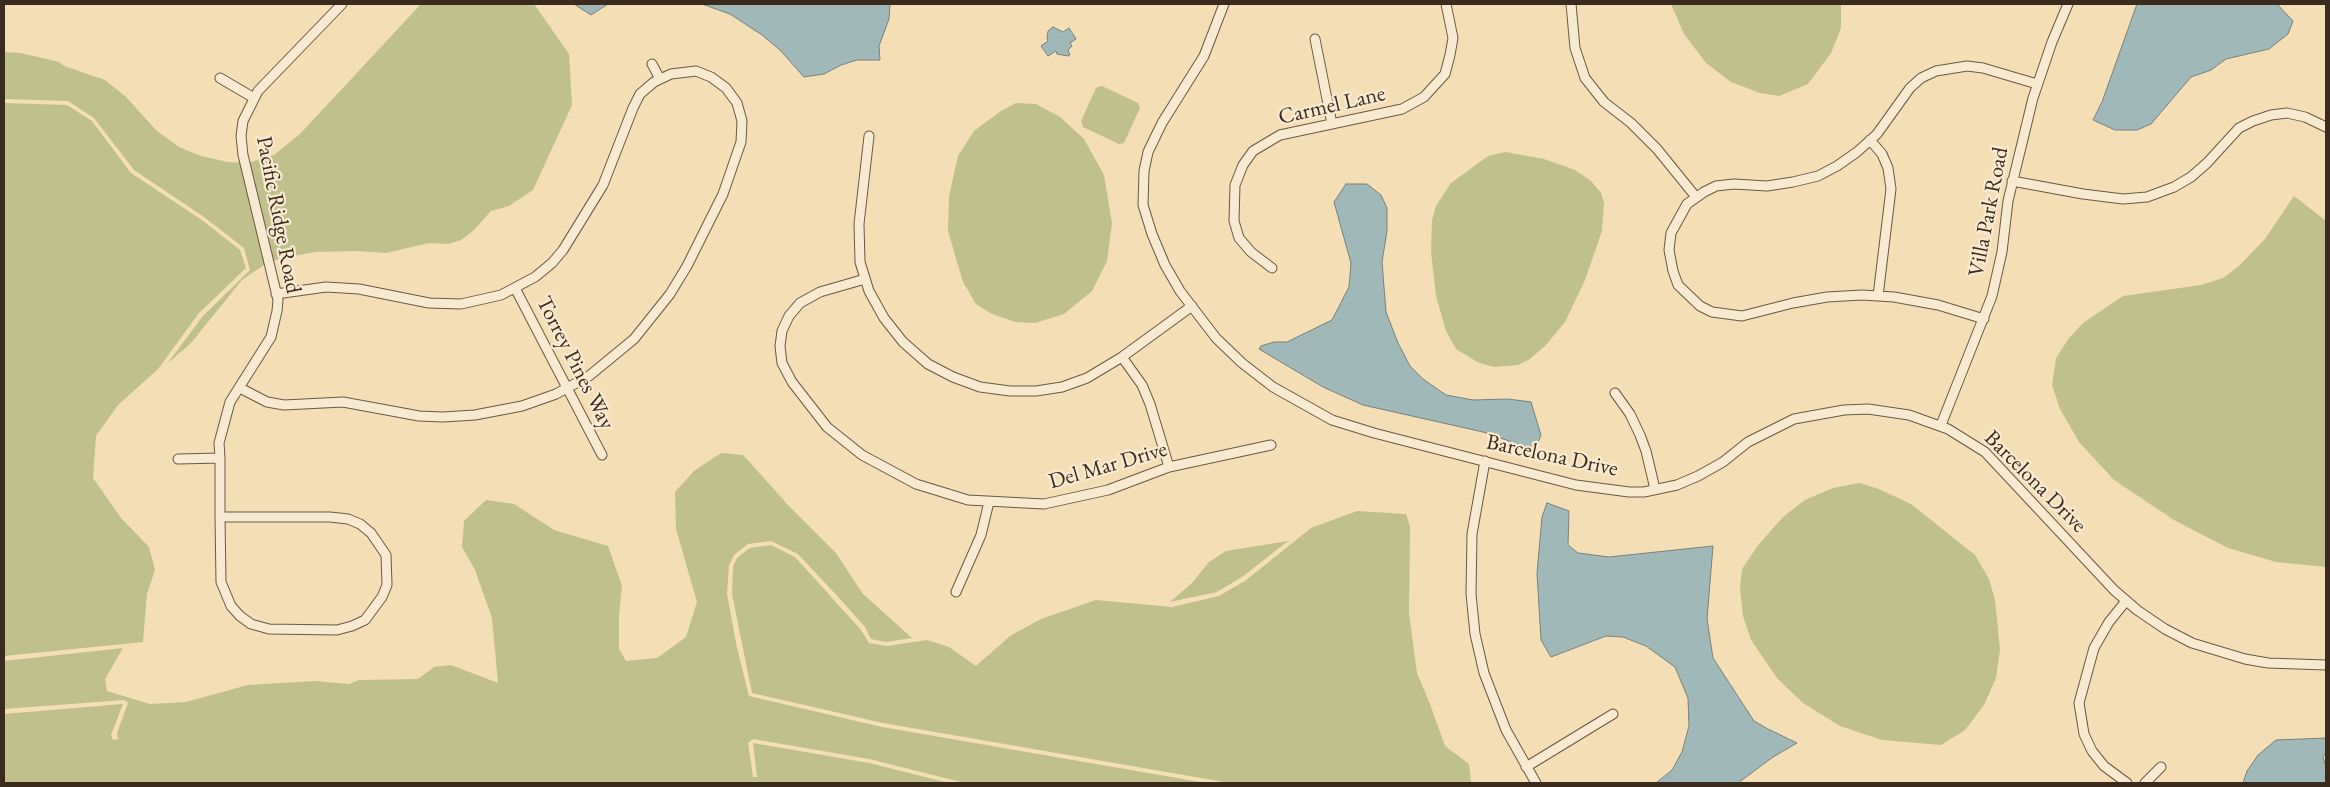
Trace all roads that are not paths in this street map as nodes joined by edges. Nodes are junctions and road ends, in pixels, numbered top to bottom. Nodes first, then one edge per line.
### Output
1 (327, 4) edge
2 (342, 4) edge
3 (1224, 4) edge
4 (1446, 4) edge
5 (1571, 4) edge
6 (2068, 4) edge
7 (335, 11) junction
8 (1315, 39) dead end
9 (652, 64) dead end
10 (220, 78) dead end
11 (660, 79) junction
12 (2037, 84) junction
13 (254, 98) junction
14 (1332, 124) junction
15 (2326, 127) edge
16 (869, 136) dead end
17 (1870, 140) junction
18 (2012, 182) junction
19 (1696, 197) junction
20 (1272, 268) dead end
21 (865, 278) junction
22 (515, 288) junction
23 (276, 294) junction
24 (1878, 296) junction
25 (1192, 306) junction
26 (1984, 319) junction
27 (1122, 357) junction
28 (240, 388) junction
29 (567, 388) junction
30 (1615, 393) dead end
31 (1941, 425) junction
32 (1272, 445) dead end
33 (602, 455) dead end
34 (220, 458) junction
35 (178, 459) dead end
36 (1485, 461) junction
37 (1169, 466) junction
38 (1655, 489) junction
39 (990, 502) junction
40 (220, 517) junction
41 (956, 592) dead end
42 (2126, 601) junction
43 (2326, 665) edge
44 (1614, 714) dead end
45 (1526, 767) junction
46 (2162, 767) dead end
47 (1536, 783) edge
48 (2127, 783) edge
49 (2145, 783) edge

1 - 7 street
2 - 7 street, Pacific Ridge Road
3 - 25 street, Barcelona Drive
4 - 14 street, Carmel Lane
5 - 19 street
6 - 12 street, Villa Park Road
7 - 13 street, Pacific Ridge Road
8 - 14 street
9 - 11 street
10 - 13 street
11 - 22 street
11 - 29 street
12 - 17 street
12 - 18 street, Villa Park Road
13 - 23 street, Pacific Ridge Road
14 - 20 street, Carmel Lane
15 - 18 street
16 - 21 street
17 - 19 street
17 - 24 street
18 - 26 street, Villa Park Road
19 - 24 street
21 - 27 street
21 - 39 street, Del Mar Drive
22 - 23 street
22 - 29 street, Torrey Pines Way
23 - 28 street, Pacific Ridge Road
24 - 26 street
25 - 27 street
25 - 36 street, Barcelona Drive
26 - 31 street, Villa Park Road
27 - 37 street
28 - 29 street
28 - 34 street, Pacific Ridge Road
29 - 33 street, Torrey Pines Way
30 - 38 street
31 - 38 street, Barcelona Drive
31 - 42 street, Barcelona Drive
32 - 37 street, Del Mar Drive
34 - 35 street
34 - 40 street, Pacific Ridge Road
36 - 38 street, Barcelona Drive
36 - 45 street
37 - 39 street, Del Mar Drive
39 - 41 street
40 - 40 street, Pacific Ridge Road
42 - 43 street, Barcelona Drive
42 - 48 street
44 - 45 street
45 - 47 street
46 - 49 street

